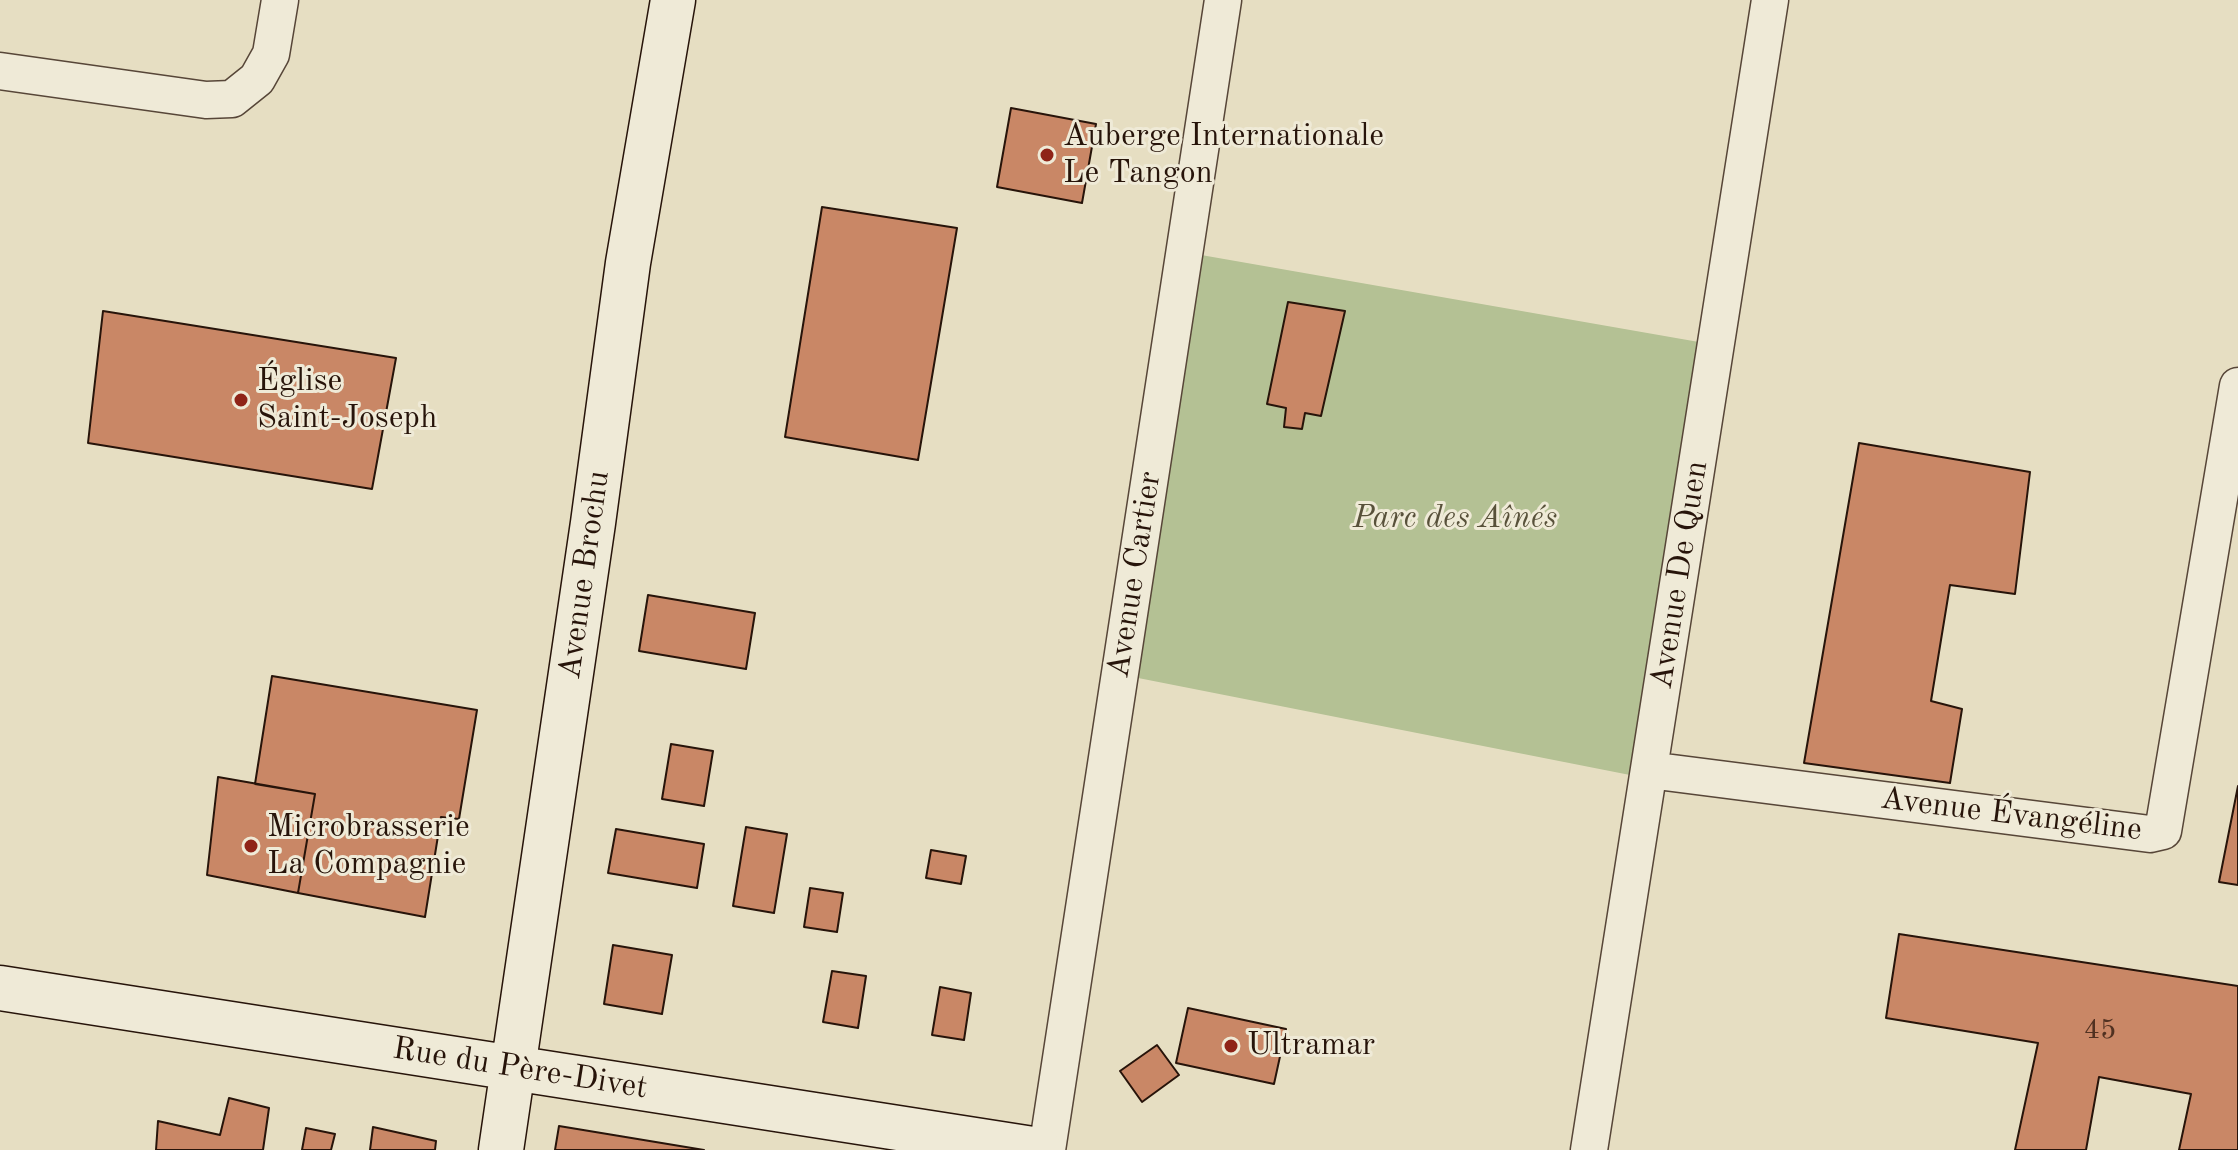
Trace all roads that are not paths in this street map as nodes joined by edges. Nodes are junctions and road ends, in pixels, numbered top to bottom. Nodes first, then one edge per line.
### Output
1 (280, 0) edge
2 (673, 0) edge
3 (1223, 0) edge
4 (1770, 0) edge
5 (0, 71) edge
6 (2238, 386) edge
7 (1649, 770) junction
8 (0, 988) edge
9 (514, 1068) junction
10 (501, 1150) edge
11 (1039, 1150) edge
12 (1047, 1150) edge
13 (1589, 1150) edge

1 - 5 street
2 - 9 street, Avenue Brochu
3 - 12 street, Avenue Cartier
4 - 7 street, Avenue De Quen
6 - 7 street, Avenue Évangéline
7 - 13 street, Avenue De Quen
8 - 9 street, Rue du Père-Divet
9 - 10 street, Avenue Brochu
9 - 11 street, Rue du Père-Divet

